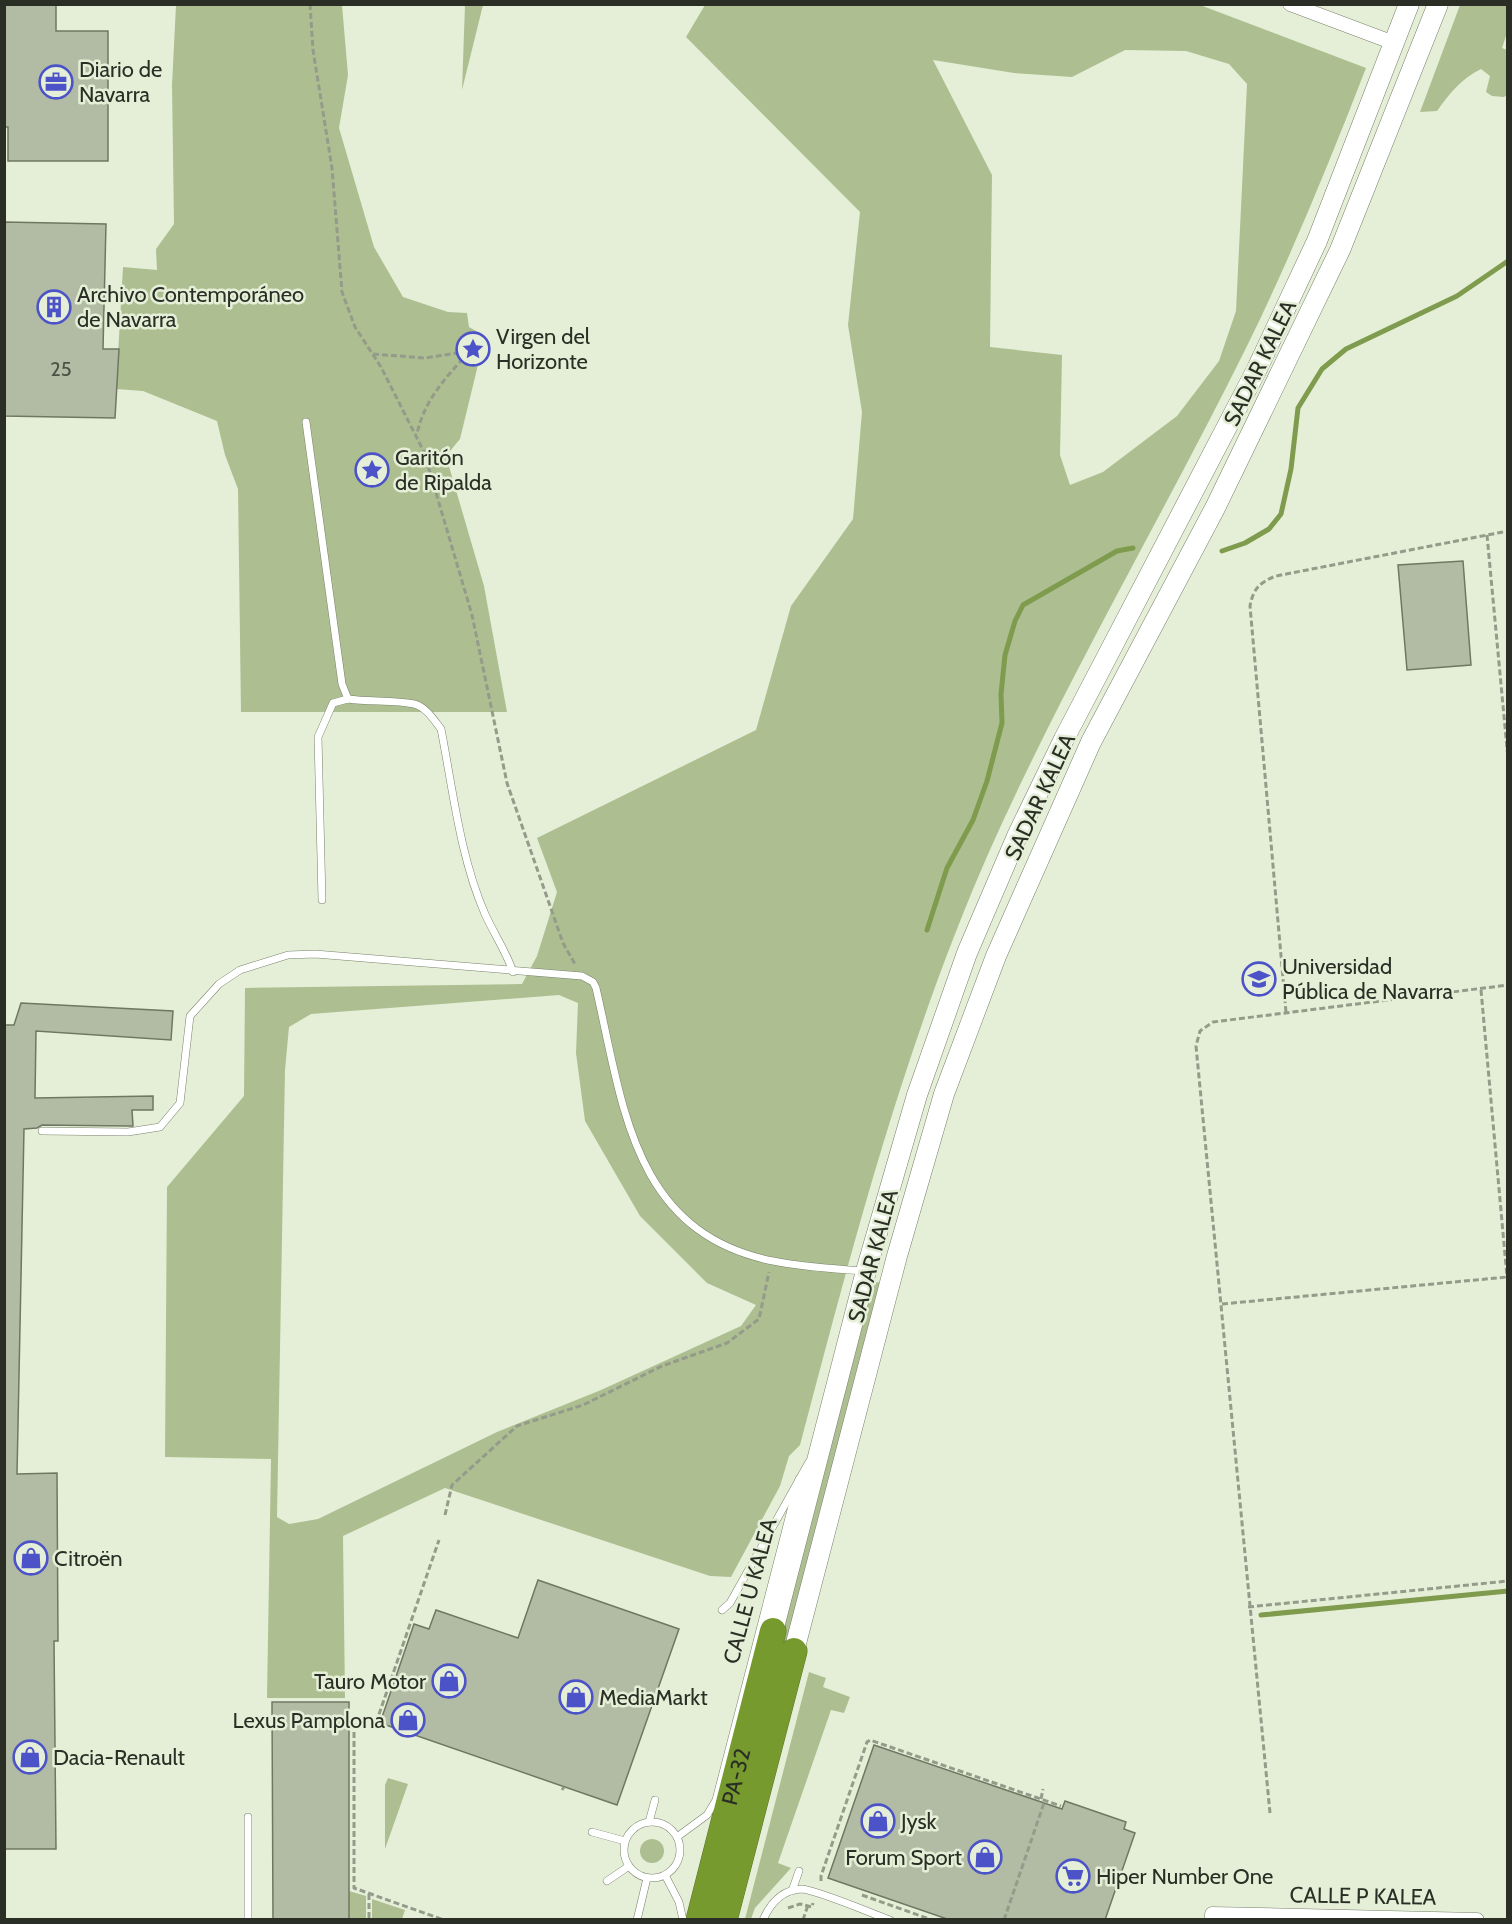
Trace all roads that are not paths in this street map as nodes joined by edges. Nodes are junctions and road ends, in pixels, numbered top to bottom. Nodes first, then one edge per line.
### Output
1 (1290, 4) edge
2 (1409, 4) edge
3 (1438, 4) edge
4 (1394, 43) junction
5 (306, 422) dead end
6 (348, 699) junction
7 (322, 900) dead end
8 (513, 972) junction
9 (42, 1131) dead end
10 (866, 1271) junction
11 (892, 1277) junction
12 (820, 1442) junction
13 (799, 1479) junction
14 (723, 1610) dead end
15 (773, 1631) joint
16 (794, 1651) joint
17 (655, 1800) dead end
18 (248, 1817) dead end
19 (650, 1822) junction
20 (592, 1832) dead end
21 (677, 1837) junction
22 (625, 1841) junction
23 (629, 1866) junction
24 (799, 1871) dead end
25 (665, 1875) junction
26 (647, 1878) junction
27 (607, 1881) dead end
28 (792, 1891) junction
29 (1212, 1917) edge
30 (248, 1920) edge
31 (637, 1920) edge
32 (683, 1920) edge
33 (699, 1920) edge
34 (724, 1920) edge
35 (763, 1920) edge
36 (890, 1920) edge
37 (1477, 1920) edge

1 - 4 street
2 - 4 street, SADAR KALEA
3 - 11 street, SADAR KALEA
4 - 10 street, SADAR KALEA
5 - 6 lane
6 - 7 lane
6 - 8 lane
8 - 9 lane
8 - 10 lane
10 - 11 street
10 - 12 street, SADAR KALEA
11 - 16 street, SADAR KALEA
12 - 13 lane, CALLE U KALEA
12 - 15 street, SADAR KALEA
13 - 14 lane, CALLE U KALEA
13 - 21 lane, CALLE U KALEA
15 - 33 highway, PA-32 / PA-32
16 - 34 highway, PA-32
17 - 19 lane
18 - 30 lane
19 - 21 lane
19 - 22 lane
20 - 22 lane
21 - 25 lane
22 - 23 lane
23 - 26 lane
23 - 27 lane
24 - 28 lane
25 - 26 lane
25 - 32 lane
26 - 31 lane
28 - 35 lane
28 - 36 lane
29 - 37 street, CALLE P KALEA

